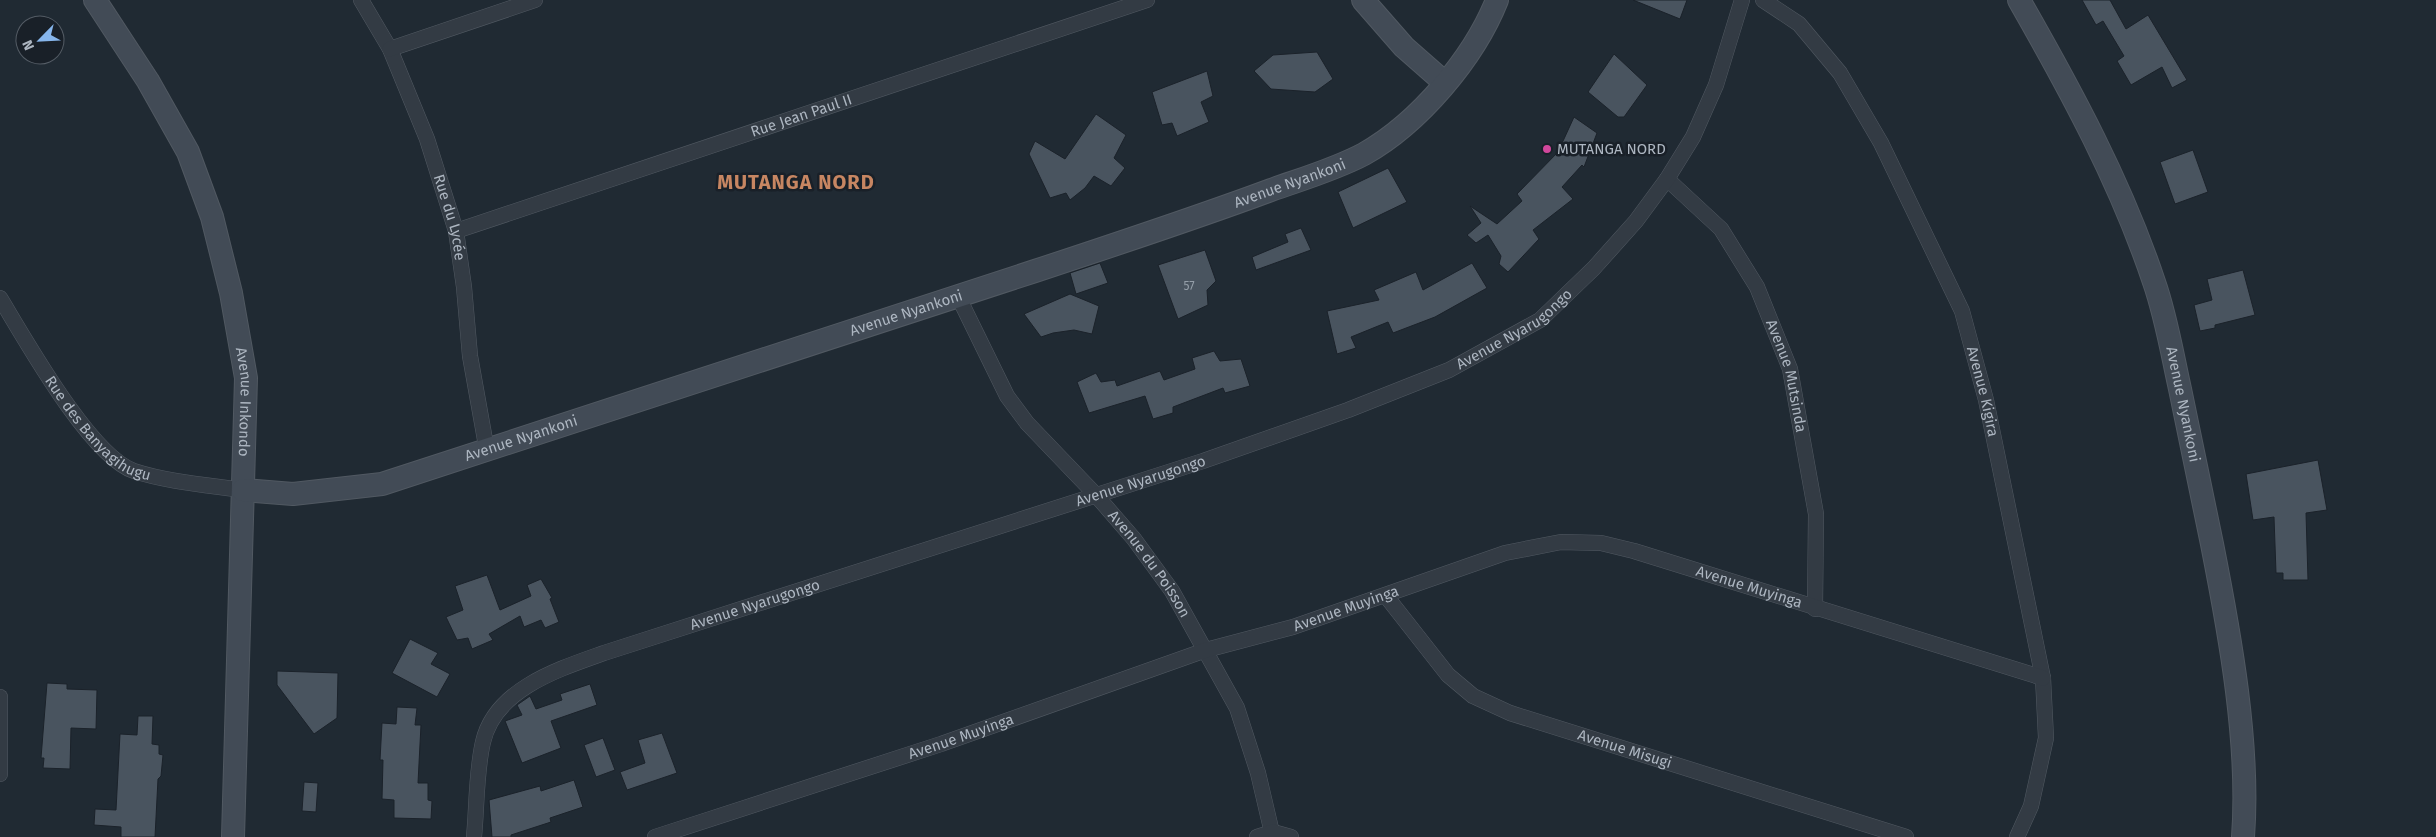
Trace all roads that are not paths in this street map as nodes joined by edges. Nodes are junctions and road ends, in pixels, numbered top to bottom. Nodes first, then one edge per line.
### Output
1 (95, 0) edge
2 (361, 0) edge
3 (535, 0) edge
4 (1147, 0) edge
5 (1363, 0) edge
6 (1497, 0) edge
7 (1742, 0) edge
8 (1763, 0) edge
9 (2019, 0) edge
10 (390, 49) junction
11 (1445, 84) junction
12 (1667, 178) junction
13 (456, 231) junction
14 (958, 296) junction
15 (0, 298) edge
16 (487, 451) junction
17 (243, 490) junction
18 (1095, 494) junction
19 (1386, 596) junction
20 (1815, 608) junction
21 (1206, 650) junction
22 (2042, 678) junction
23 (0, 697) edge
24 (0, 774) edge
25 (1273, 834) edge
26 (233, 837) edge
27 (474, 837) edge
28 (655, 837) edge
29 (1257, 837) edge
30 (1292, 837) edge
31 (1906, 837) edge
32 (2017, 837) edge
33 (2243, 837) edge

1 - 17 street, Avenue Inkondo
2 - 10 street, Rue du Lycée
3 - 10 street
4 - 13 street, Rue Jean Paul II
5 - 11 street
6 - 11 street, Avenue Nyankoni
7 - 12 street, Avenue Nyarugongo
8 - 22 street, Avenue Kigira
9 - 33 street, Avenue Nyankoni
10 - 13 street, Rue du Lycée
11 - 14 street, Avenue Nyankoni
12 - 18 street, Avenue Nyarugongo
12 - 20 street, Avenue Mutsinda
13 - 16 street, Rue du Lycée
14 - 16 street, Avenue Nyankoni
14 - 18 street, Avenue du Poisson
15 - 17 street, Rue des Banyagihugu
16 - 17 street, Avenue Nyankoni
17 - 26 street, Avenue Inkondo
18 - 21 street, Avenue du Poisson
18 - 27 street, Avenue Nyarugongo
19 - 20 street, Avenue Muyinga
19 - 21 street, Avenue Muyinga
19 - 31 street, Avenue Misugi
20 - 22 street, Avenue Muyinga
21 - 25 street, Avenue du Poisson
21 - 28 street, Avenue Muyinga
22 - 32 street, Avenue Kigira
23 - 24 street
25 - 29 street
25 - 30 street

